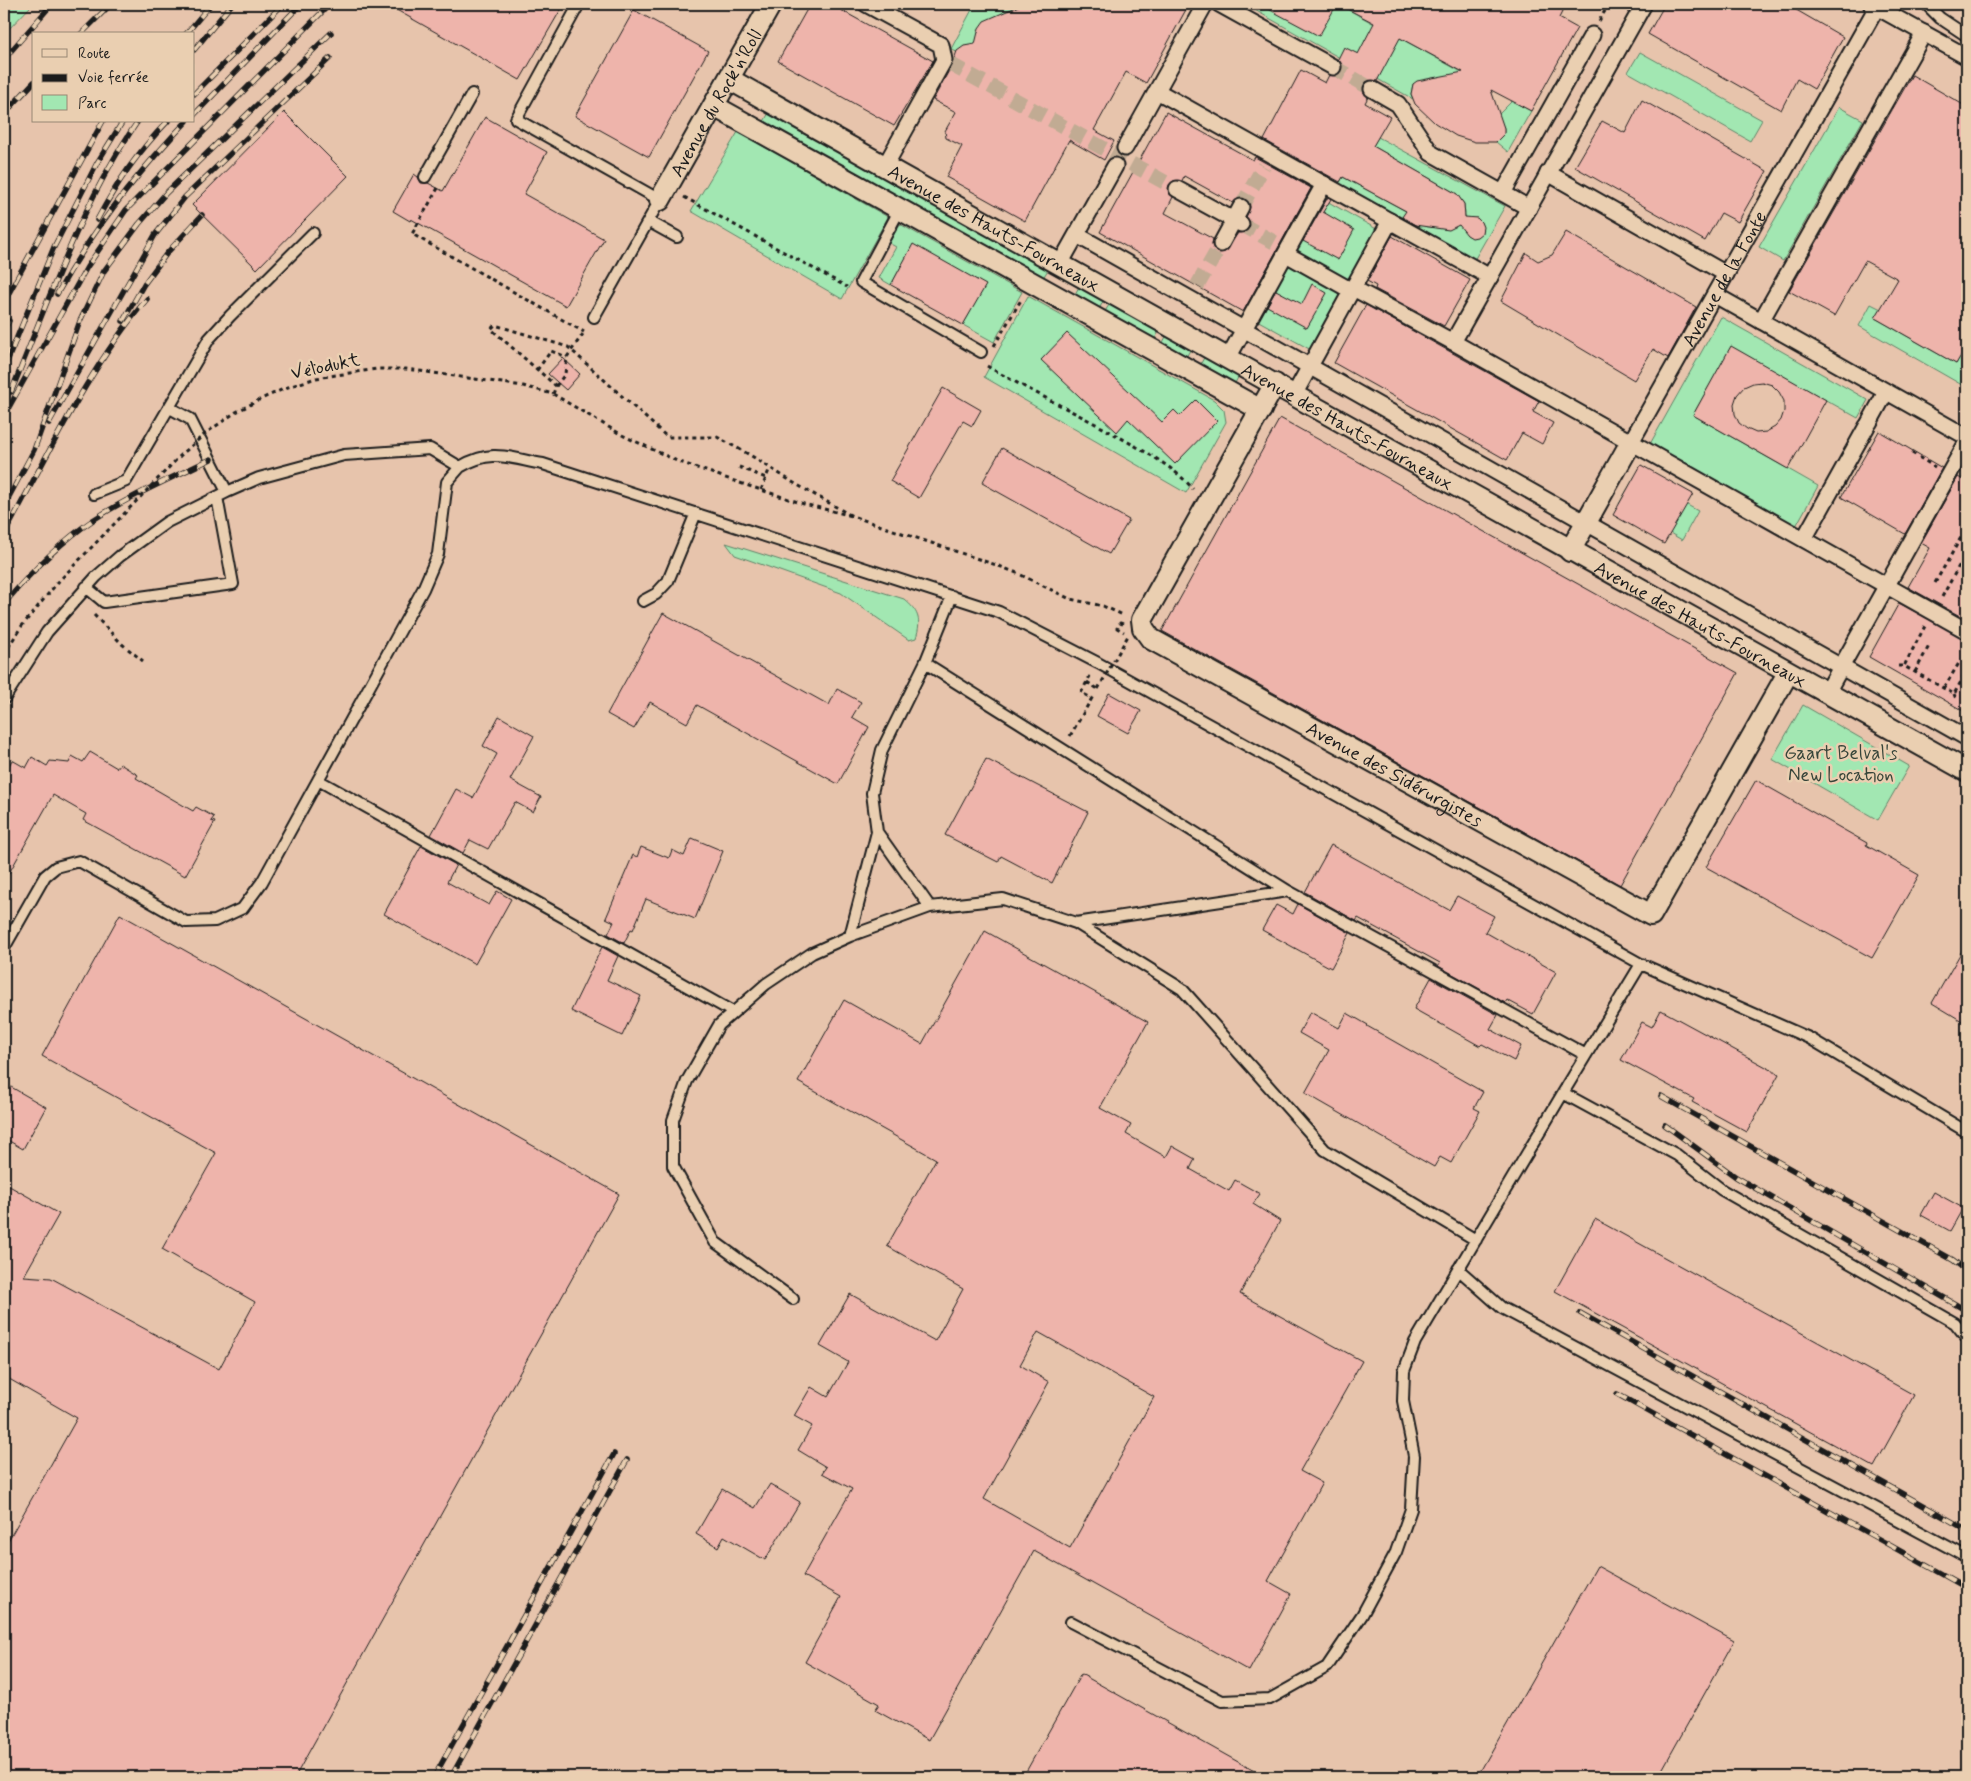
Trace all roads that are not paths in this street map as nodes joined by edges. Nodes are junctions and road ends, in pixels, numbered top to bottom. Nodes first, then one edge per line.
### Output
1 (771, 4) edge
2 (866, 4) edge
3 (1205, 4) edge
4 (1219, 4) edge
5 (1644, 4) edge
6 (1926, 4) edge
7 (1877, 5) edge
8 (578, 6) dead end
9 (1924, 33) junction
10 (1592, 35) dead end
11 (1967, 36) edge
12 (1967, 57) edge
13 (1333, 67) tunnel mouth
14 (729, 79) junction
15 (1372, 89) tunnel mouth
16 (1157, 91) junction
17 (472, 94) dead end
18 (714, 106) junction
19 (1125, 148) dead end
20 (884, 166) junction
21 (1115, 166) dead end
22 (1548, 173) junction
23 (425, 177) dead end
24 (1324, 184) junction
25 (1177, 188) tunnel mouth
26 (1503, 193) junction
27 (664, 194) junction
28 (1529, 208) junction
29 (900, 209) junction
30 (648, 221) junction
31 (1390, 221) junction
32 (313, 233) dead end
33 (1077, 235) junction
34 (677, 237) dead end
35 (1221, 244) tunnel mouth
36 (1285, 250) junction
37 (1060, 264) junction
38 (1726, 274) junction
39 (1490, 277) junction
40 (1352, 289) junction
41 (1714, 295) junction
42 (594, 318) dead end
43 (1761, 321) junction
44 (1244, 329) junction
45 (1453, 342) junction
46 (984, 356) road end
47 (1228, 358) junction
48 (1310, 366) junction
49 (1275, 384) junction
50 (1886, 392) junction
51 (1294, 395) junction
52 (170, 408) junction
53 (1261, 410) junction
54 (1967, 437) edge
55 (1631, 442) junction
56 (1967, 442) edge
57 (460, 467) junction
58 (227, 492) junction
59 (94, 494) dead end
60 (217, 497) junction
61 (696, 513) junction
62 (1586, 523) junction
63 (1804, 540) junction
64 (1570, 551) junction
65 (1887, 586) junction
66 (86, 587) junction
67 (952, 596) junction
68 (643, 601) dead end
69 (1967, 632) edge
70 (924, 663) junction
71 (1841, 668) junction
72 (1788, 673) junction
73 (1826, 694) junction
74 (4, 699) edge
75 (1967, 738) edge
76 (1967, 771) edge
77 (318, 780) junction
78 (877, 832) junction
79 (1288, 891) junction
80 (930, 907) junction
81 (1076, 923) junction
82 (850, 936) junction
83 (4, 948) edge
84 (1641, 964) junction
85 (733, 1012) junction
86 (1586, 1055) junction
87 (1562, 1093) junction
88 (1967, 1132) edge
89 (1476, 1240) junction
90 (1458, 1269) junction
91 (793, 1299) dead end
92 (1967, 1338) edge
93 (1967, 1558) edge
94 (1072, 1622) dead end

1 - 14 street, Avenue du Rock'n'Roll
2 - 20 street
3 - 16 street
4 - 13 street
5 - 22 street
6 - 11 lane
7 - 9 street
7 - 38 street, Avenue de la Fonte
8 - 27 lane
9 - 12 street
9 - 43 street
10 - 26 street
14 - 18 street, Avenue du Rock'n'Roll
14 - 20 street, Avenue des Hauts-Fourneaux
15 - 26 street
16 - 19 street
16 - 24 street
17 - 23 lane
18 - 27 street, Avenue du Rock'n'Roll
18 - 29 street, Avenue des Hauts-Fourneaux
20 - 37 street, Avenue des Hauts-Fourneaux
21 - 33 street
22 - 28 street
22 - 38 street
24 - 31 street
24 - 36 street
25 - 35 street
26 - 28 street
27 - 30 lane
28 - 39 street
29 - 46 lane
29 - 53 street, Avenue des Hauts-Fourneaux
30 - 34 lane
30 - 42 lane
31 - 39 street
31 - 40 street
32 - 52 lane
33 - 37 street
33 - 44 street, Avenue des Hauts-Fourneaux
36 - 40 street
36 - 44 street
37 - 47 street, Avenue des Hauts-Fourneaux
38 - 41 street, Avenue de la Fonte
39 - 45 street
40 - 45 street
40 - 48 street
41 - 43 street
41 - 55 street, Avenue de la Fonte
43 - 50 street
44 - 47 street
44 - 48 street, Avenue des Hauts-Fourneaux
45 - 55 street
47 - 49 street, Avenue des Hauts-Fourneaux
48 - 51 street
48 - 62 street, Avenue des Hauts-Fourneaux
49 - 51 street, Avenue des Hauts-Fourneaux
49 - 53 street
50 - 54 street
50 - 63 street
51 - 64 street, Avenue des Hauts-Fourneaux
52 - 58 lane
52 - 59 lane
53 - 72 street, Avenue des Sidérurgistes
55 - 62 street, Avenue de la Fonte
55 - 63 street
56 - 65 street
57 - 58 lane
57 - 61 lane
57 - 77 lane
58 - 60 lane
60 - 66 lane
60 - 66 lane
61 - 67 lane
61 - 68 lane
62 - 64 street, Avenue de la Fonte
62 - 71 street, Avenue des Hauts-Fourneaux
63 - 65 street
64 - 72 street, Avenue des Hauts-Fourneaux
65 - 69 street
65 - 71 street
66 - 74 lane
67 - 70 lane
67 - 84 lane
70 - 78 lane
70 - 79 lane
71 - 73 street
71 - 75 street, Avenue des Hauts-Fourneaux
72 - 73 street, Avenue des Hauts-Fourneaux
73 - 76 street, Avenue des Hauts-Fourneaux
77 - 83 lane
77 - 85 lane
78 - 80 lane
78 - 82 lane
79 - 81 lane
79 - 86 lane
80 - 81 lane
80 - 82 lane
81 - 89 lane
82 - 85 lane
84 - 86 lane
84 - 88 lane
85 - 91 lane
86 - 87 lane
87 - 89 lane
87 - 92 lane
89 - 90 lane
90 - 93 lane
90 - 94 lane

